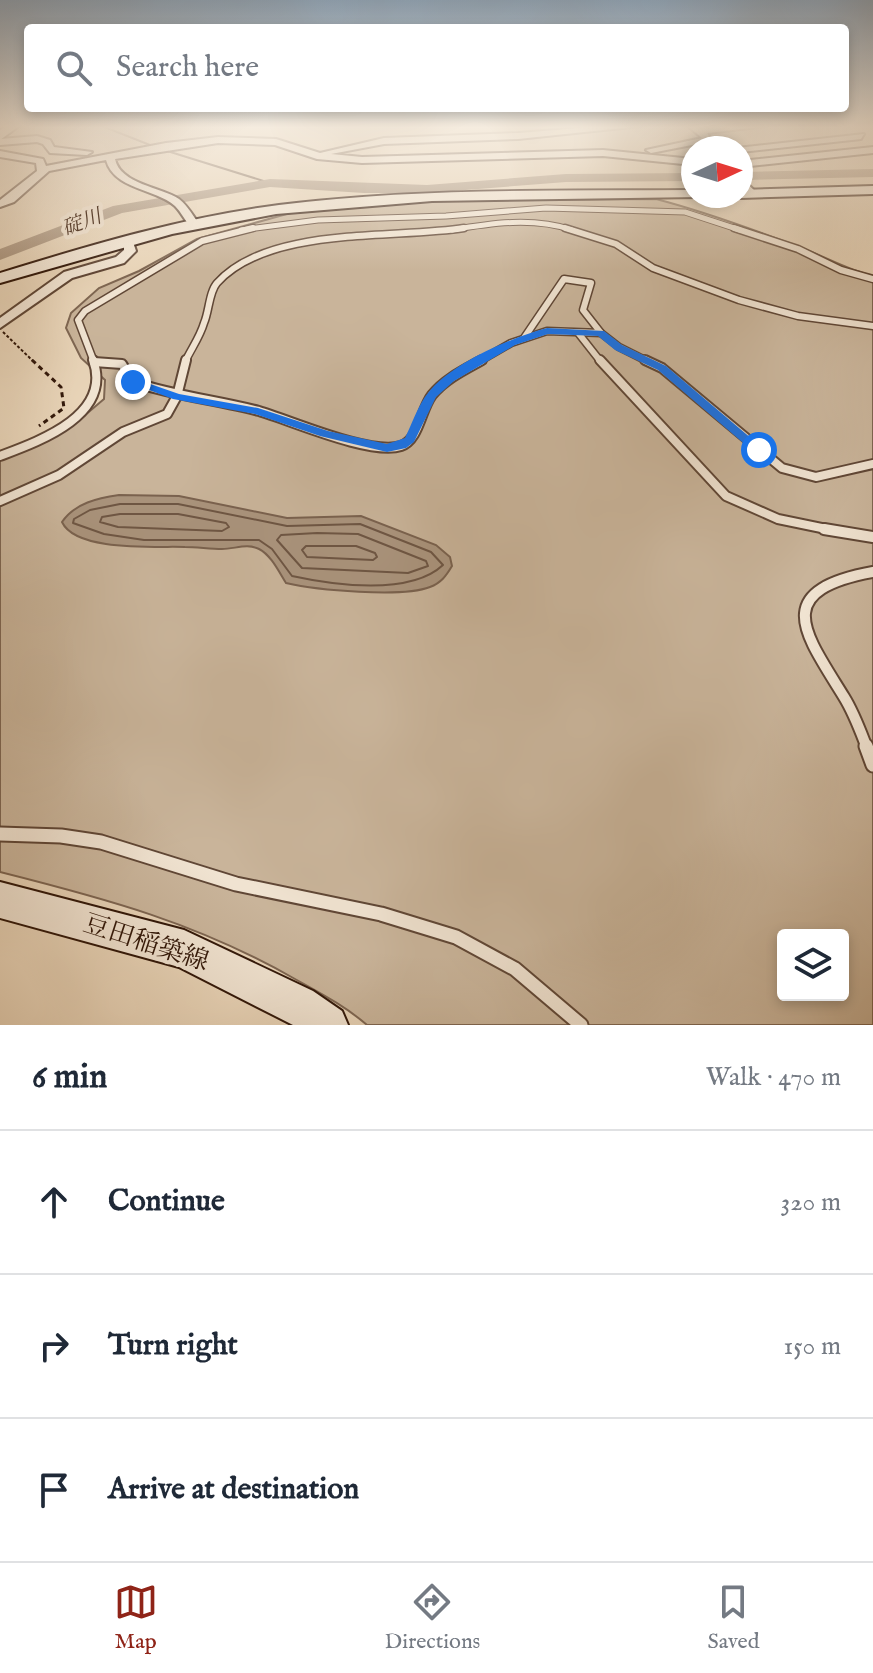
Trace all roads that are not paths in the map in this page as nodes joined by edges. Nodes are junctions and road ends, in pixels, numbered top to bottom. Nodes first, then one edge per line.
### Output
1 (39, 174) edge
2 (121, 174) edge
3 (873, 190) edge
4 (681, 194) edge
5 (753, 194) edge
6 (0, 204) edge
7 (502, 211) junction
8 (438, 216) junction
9 (530, 222) junction
10 (194, 225) junction
11 (452, 229) junction
12 (128, 241) junction
13 (0, 278) edge
14 (873, 279) edge
15 (873, 326) edge
16 (0, 327) edge
17 (601, 333) junction
18 (579, 334) junction
19 (524, 338) junction
20 (94, 362) junction
21 (177, 396) junction
22 (0, 456) edge
23 (873, 464) edge
24 (0, 501) edge
25 (873, 537) edge
26 (873, 572) edge
27 (873, 765) edge
28 (0, 834) edge
29 (0, 900) edge
30 (328, 1025) edge
31 (581, 1025) edge

1 - 6 street
2 - 10 street
3 - 5 street
4 - 10 street
7 - 8 lane
7 - 9 lane
7 - 14 lane
8 - 11 lane
8 - 20 lane
9 - 11 lane
9 - 15 lane
10 - 12 street
11 - 21 lane
12 - 13 street
12 - 16 street
17 - 18 lane
17 - 19 lane
17 - 23 lane
18 - 19 lane
18 - 25 lane
19 - 21 lane
20 - 21 lane
20 - 22 lane
21 - 24 lane
26 - 27 lane
28 - 31 lane
29 - 30 street, 豆田稲築線

